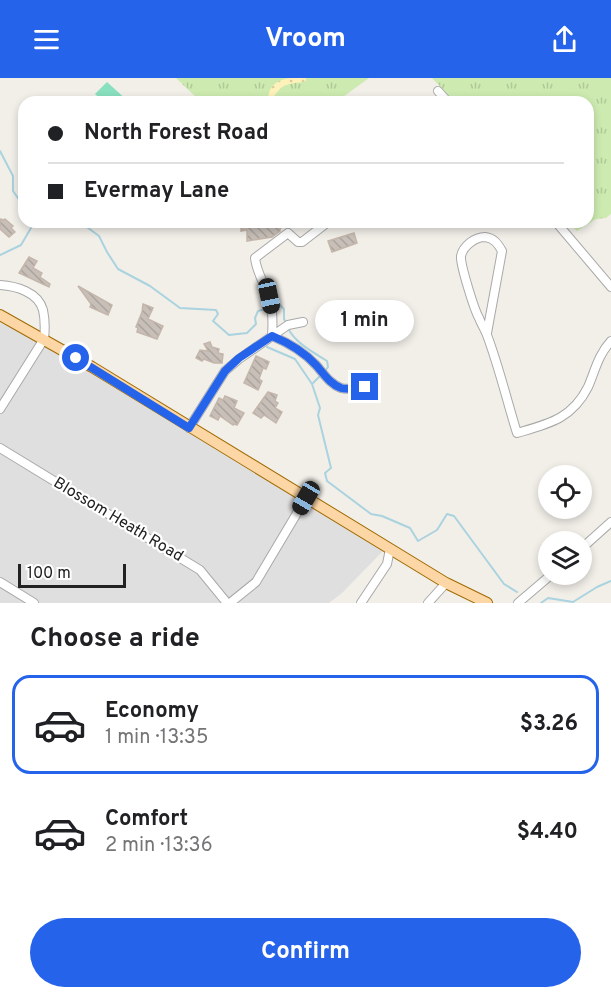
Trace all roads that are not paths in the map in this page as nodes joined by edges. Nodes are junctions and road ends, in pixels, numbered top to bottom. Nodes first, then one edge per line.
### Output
1 (438, 91) dead end
2 (443, 96) edge
3 (320, 228) edge
4 (561, 228) edge
5 (0, 285) edge
6 (611, 287) edge
7 (0, 315) edge
8 (303, 322) dead end
9 (487, 333) junction
10 (272, 336) junction
11 (44, 339) junction
12 (611, 341) edge
13 (365, 387) dead end
14 (0, 409) edge
15 (189, 428) junction
16 (0, 448) edge
17 (306, 498) junction
18 (611, 522) edge
19 (592, 539) edge
20 (390, 549) junction
21 (0, 582) edge
22 (446, 584) junction
23 (539, 585) edge
24 (34, 603) edge
25 (228, 603) edge
26 (362, 603) edge
27 (428, 603) edge
28 (487, 603) edge
29 (518, 603) edge

1 - 2 street
3 - 10 street
4 - 6 street
5 - 11 street
7 - 11 main road
8 - 10 street
9 - 9 street
9 - 12 street
10 - 13 street
10 - 15 street
11 - 14 street
11 - 15 main road
15 - 17 main road
16 - 25 street, Blossom Heath Road
17 - 20 main road
17 - 25 street
18 - 19 street
20 - 22 main road
20 - 26 street
21 - 24 street
22 - 27 street
22 - 28 main road
23 - 29 street

